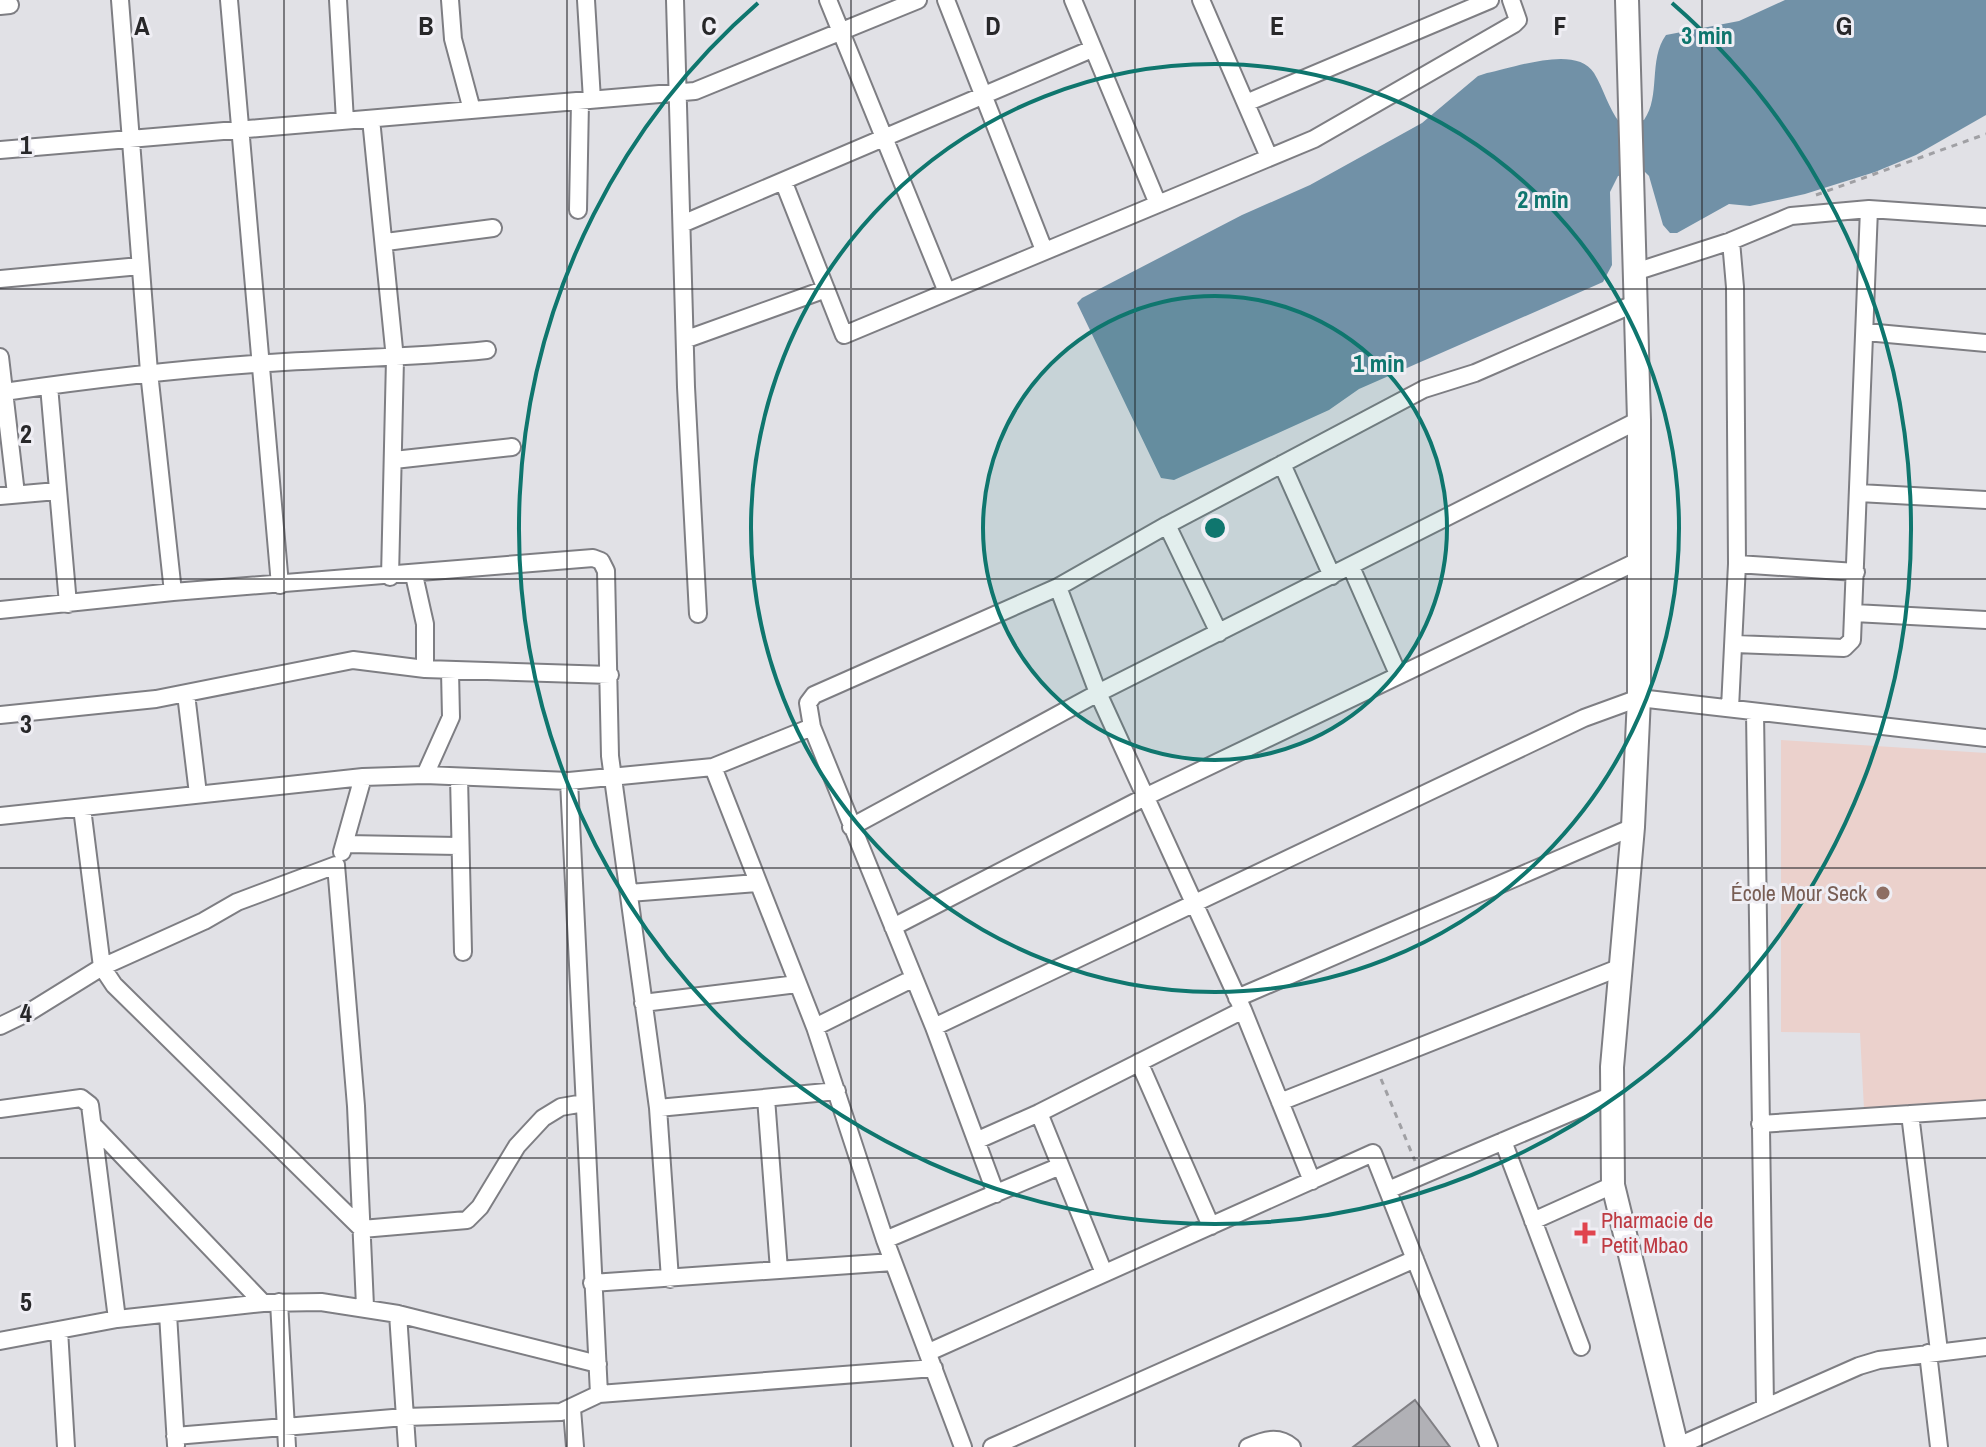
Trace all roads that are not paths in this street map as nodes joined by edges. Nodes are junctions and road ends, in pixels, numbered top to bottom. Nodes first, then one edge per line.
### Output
1 (120, 0) edge
2 (229, 0) edge
3 (338, 0) edge
4 (450, 0) edge
5 (586, 0) edge
6 (675, 0) edge
7 (828, 0) edge
8 (918, 0) edge
9 (946, 0) edge
10 (1073, 0) edge
11 (1202, 0) edge
12 (1490, 0) edge
13 (1511, 0) edge
14 (1627, 0) edge
15 (843, 32) junction
16 (1092, 49) junction
17 (679, 93) junction
18 (984, 93) junction
19 (586, 100) junction
20 (1246, 103) junction
21 (472, 110) junction
22 (371, 119) junction
23 (345, 121) junction
24 (240, 130) junction
25 (884, 137) junction
26 (131, 139) junction
27 (0, 150) edge
28 (1269, 157) junction
29 (784, 183) junction
30 (1158, 204) junction
31 (1869, 209) junction
32 (578, 210) dead end
33 (1986, 217) edge
34 (682, 224) junction
35 (493, 228) dead end
36 (1731, 241) junction
37 (386, 242) junction
38 (1044, 250) junction
39 (140, 266) junction
40 (1635, 272) junction
41 (0, 279) edge
42 (826, 289) junction
43 (947, 292) junction
44 (1636, 303) junction
45 (1866, 332) junction
46 (687, 339) junction
47 (1986, 343) edge
48 (487, 350) dead end
49 (0, 357) edge
50 (395, 359) junction
51 (258, 364) junction
52 (149, 372) junction
53 (49, 386) junction
54 (4, 392) junction
55 (1639, 420) junction
56 (512, 447) dead end
57 (394, 460) junction
58 (1282, 464) junction
59 (57, 491) junction
60 (1859, 493) junction
61 (8, 495) edge
62 (1986, 500) edge
63 (1167, 525) junction
64 (1640, 560) junction
65 (1737, 564) junction
66 (1351, 567) junction
67 (1856, 572) junction
68 (414, 575) junction
69 (1332, 576) junction
70 (390, 577) junction
71 (280, 585) junction
72 (1058, 587) junction
73 (173, 592) junction
74 (68, 604) junction
75 (0, 610) edge
76 (1854, 613) junction
77 (698, 614) dead end
78 (1986, 620) edge
79 (1219, 633) junction
80 (1735, 644) junction
81 (425, 669) junction
82 (450, 671) junction
83 (1398, 674) junction
84 (610, 675) junction
85 (1098, 693) junction
86 (186, 694) junction
87 (1639, 698) junction
88 (1730, 708) junction
89 (1755, 712) junction
90 (0, 715) edge
91 (812, 727) junction
92 (1986, 738) edge
93 (713, 767) junction
94 (425, 775) junction
95 (363, 777) junction
96 (459, 777) junction
97 (613, 777) junction
98 (569, 781) junction
99 (198, 794) junction
100 (1147, 796) junction
101 (82, 808) junction
102 (0, 816) edge
103 (851, 827) junction
104 (1633, 827) junction
105 (346, 844) junction
106 (458, 846) junction
107 (336, 865) junction
108 (757, 883) junction
109 (629, 893) junction
110 (1194, 901) junction
111 (893, 927) junction
112 (463, 952) dead end
113 (102, 967) junction
114 (1621, 967) junction
115 (914, 978) junction
116 (797, 984) junction
117 (643, 1003) junction
118 (1240, 1004) junction
119 (0, 1026) edge
120 (815, 1027) junction
121 (934, 1027) junction
122 (1139, 1062) junction
123 (837, 1091) junction
124 (1612, 1095) junction
125 (766, 1098) junction
126 (1280, 1102) junction
127 (584, 1103) junction
128 (658, 1108) junction
129 (0, 1109) edge
130 (1986, 1109) edge
131 (1039, 1113) junction
132 (1910, 1114) junction
133 (1760, 1124) junction
134 (95, 1127) junction
135 (978, 1140) junction
136 (1503, 1141) junction
137 (1058, 1167) junction
138 (1312, 1181) junction
139 (1613, 1185) junction
140 (1388, 1190) junction
141 (996, 1194) junction
142 (1533, 1221) junction
143 (1211, 1226) junction
144 (362, 1229) junction
145 (885, 1240) junction
146 (1415, 1259) junction
147 (893, 1262) junction
148 (779, 1270) junction
149 (1104, 1273) junction
150 (670, 1279) junction
151 (592, 1283) junction
152 (271, 1302) junction
153 (365, 1306) junction
154 (168, 1314) junction
155 (398, 1314) junction
156 (117, 1319) junction
157 (59, 1330) junction
158 (0, 1341) edge
159 (1581, 1347) dead end
160 (1986, 1347) edge
161 (929, 1352) junction
162 (1933, 1352) junction
163 (598, 1364) junction
164 (934, 1368) junction
165 (599, 1394) junction
166 (1765, 1406) junction
167 (572, 1409) junction
168 (405, 1417) junction
169 (286, 1426) junction
170 (1707, 1440) edge
171 (175, 1442) edge
172 (66, 1447) edge
173 (287, 1447) edge
174 (407, 1447) edge
175 (575, 1447) edge
176 (963, 1447) edge
177 (992, 1447) edge
178 (1248, 1447) edge
179 (1292, 1447) edge
180 (1489, 1447) edge
181 (1678, 1447) edge
182 (1939, 1447) edge

1 - 26 street
2 - 24 street
3 - 23 street
4 - 21 street
5 - 19 street
6 - 17 street
7 - 15 street
8 - 15 street
9 - 18 street
10 - 16 street
11 - 20 street
12 - 20 street
13 - 28 street
14 - 40 street
15 - 17 street
15 - 25 street
16 - 18 street
16 - 30 street
17 - 19 street
17 - 34 street
18 - 25 street
18 - 38 street
19 - 21 street
19 - 32 street
20 - 28 street
21 - 22 street
22 - 23 street
22 - 37 street
23 - 24 street
24 - 26 street
24 - 51 street
25 - 29 street
25 - 43 street
26 - 27 street
26 - 39 street
28 - 30 street
29 - 34 street
29 - 42 street
30 - 38 street
31 - 33 street
31 - 36 street
31 - 45 street
34 - 46 street
35 - 37 street
36 - 40 street
36 - 65 street
37 - 50 street
38 - 43 street
39 - 41 street
39 - 52 street
40 - 44 street
42 - 43 street
42 - 46 street
44 - 55 street
44 - 58 street
45 - 47 street
45 - 60 street
46 - 77 street
48 - 50 street
49 - 54 street
50 - 51 street
50 - 57 street
51 - 52 street
51 - 71 street
52 - 53 street
52 - 73 street
53 - 54 street
53 - 59 street
54 - 61 street
55 - 64 street
55 - 66 street
56 - 57 street
57 - 70 street
58 - 63 street
58 - 69 street
59 - 61 street
59 - 74 street
60 - 62 street
60 - 67 street
63 - 72 street
63 - 79 street
64 - 83 street
64 - 87 street
65 - 67 street
65 - 80 street
66 - 69 street
66 - 83 street
67 - 76 street
68 - 70 street
68 - 81 street
68 - 84 street
69 - 79 street
70 - 71 street
71 - 73 street
72 - 85 street
72 - 91 street
73 - 74 street
74 - 75 street
76 - 78 street
76 - 80 street
79 - 85 street
80 - 88 street
81 - 82 street
81 - 86 street
82 - 84 street
82 - 94 street
83 - 100 street
84 - 97 street
85 - 100 street
85 - 103 street
86 - 90 street
86 - 99 street
87 - 88 street
87 - 104 street
87 - 110 street
88 - 89 street
89 - 92 street
89 - 133 street
91 - 93 street
91 - 103 street
93 - 97 street
93 - 108 street
94 - 95 street
94 - 96 street
95 - 99 street
95 - 105 street
96 - 98 street
96 - 106 street
97 - 98 street
97 - 109 street
98 - 127 street
99 - 101 street
100 - 110 street
100 - 111 street
101 - 102 street
101 - 113 street
103 - 111 street
104 - 114 street
104 - 118 street
105 - 106 street
105 - 107 street
106 - 112 street
107 - 113 street
107 - 144 street
108 - 109 street
108 - 116 street
109 - 117 street
110 - 118 street
110 - 121 street
111 - 115 street
113 - 119 street
113 - 144 street
114 - 124 street
114 - 126 street
115 - 120 street
115 - 121 street
116 - 117 street
116 - 120 street
117 - 128 street
118 - 122 street
118 - 126 street
120 - 123 street
121 - 135 street
122 - 131 street
122 - 143 street
123 - 125 street
123 - 145 street
124 - 136 street
124 - 139 street
125 - 128 street
125 - 148 street
126 - 138 street
127 - 144 street
127 - 151 street
128 - 150 street
129 - 134 street
130 - 132 street
131 - 135 street
131 - 137 street
132 - 133 street
132 - 162 street
133 - 166 street
134 - 152 street
134 - 156 street
135 - 141 street
136 - 140 street
136 - 142 street
137 - 141 street
137 - 149 street
138 - 140 street
138 - 143 street
139 - 142 street
139 - 181 street
140 - 146 street
141 - 145 street
142 - 159 street
143 - 149 street
144 - 153 street
145 - 147 street
146 - 177 street
146 - 180 street
147 - 148 street
147 - 161 street
148 - 150 street
149 - 161 street
150 - 151 street
151 - 163 street
152 - 153 street
152 - 154 street
152 - 169 street
153 - 155 street
154 - 156 street
154 - 171 street
155 - 163 street
155 - 168 street
156 - 157 street
157 - 158 street
157 - 172 street
160 - 162 street
161 - 164 street
162 - 166 street
162 - 182 street
163 - 165 street
164 - 165 street
164 - 176 street
165 - 167 street
166 - 170 street
167 - 168 street
167 - 175 street
168 - 169 street
168 - 174 street
169 - 171 street
169 - 173 street
170 - 181 street
178 - 179 street

